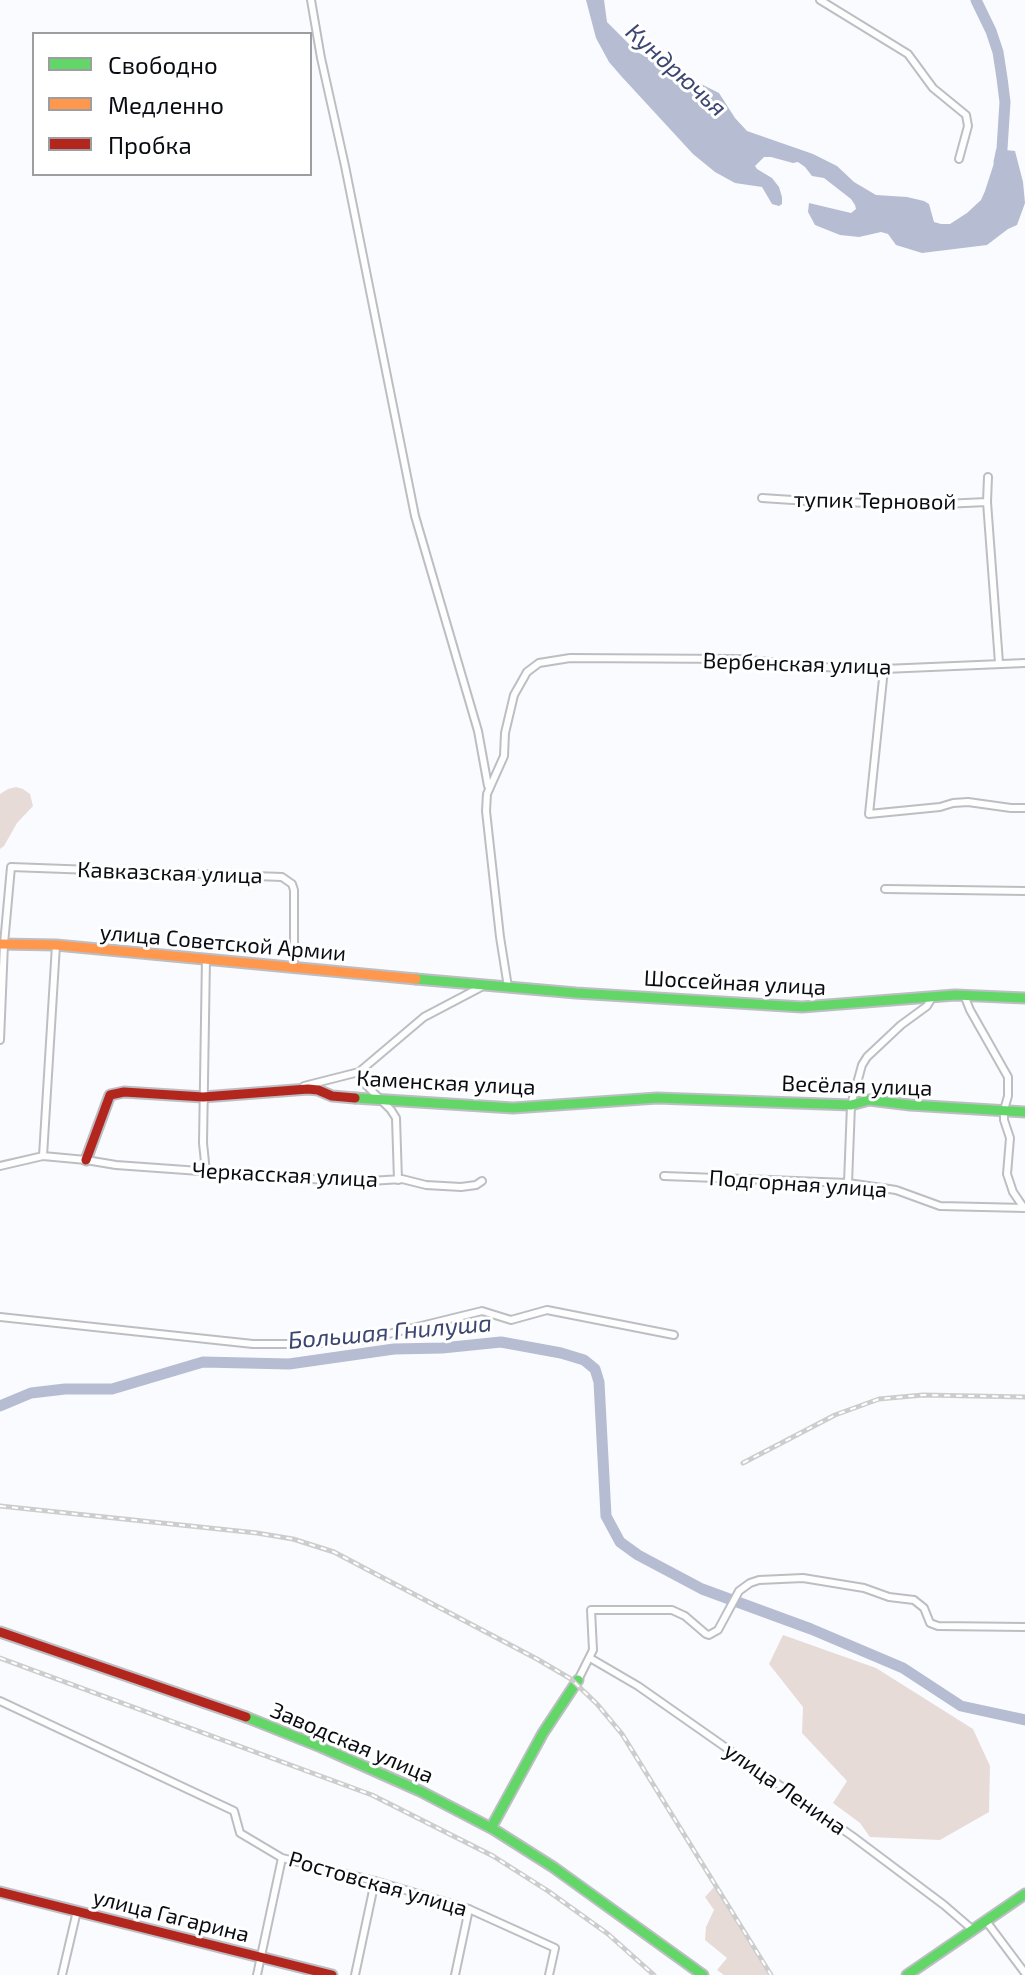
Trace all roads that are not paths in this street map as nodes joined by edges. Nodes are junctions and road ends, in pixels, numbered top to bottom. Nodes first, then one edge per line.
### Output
1 (311, 0) edge
2 (820, 0) edge
3 (959, 159) dead end
4 (988, 477) dead end
5 (762, 498) dead end
6 (987, 502) junction
7 (999, 663) junction
8 (1025, 663) edge
9 (884, 669) junction
10 (489, 789) junction
11 (1025, 808) edge
12 (885, 889) dead end
13 (1025, 891) edge
14 (2, 944) edge
15 (56, 945) junction
16 (206, 958) junction
17 (294, 967) junction
18 (443, 982) joint
19 (483, 985) junction
20 (508, 987) junction
21 (964, 995) junction
22 (933, 996) junction
23 (1025, 998) edge
24 (0, 1040) edge
25 (359, 1072) junction
26 (297, 1089) junction
27 (203, 1097) junction
28 (381, 1098) junction
29 (689, 1098) joint
30 (851, 1105) junction
31 (1004, 1110) junction
32 (1025, 1112) edge
33 (43, 1156) junction
34 (86, 1160) junction
35 (0, 1166) edge
36 (206, 1172) junction
37 (664, 1176) dead end
38 (398, 1180) junction
39 (482, 1181) dead end
40 (848, 1183) junction
41 (1024, 1208) edge
42 (0, 1317) edge
43 (674, 1335) dead end
44 (1025, 1627) edge
45 (0, 1632) edge
46 (590, 1658) junction
47 (578, 1680) joint
48 (0, 1701) edge
49 (491, 1828) junction
50 (282, 1858) junction
51 (375, 1881) junction
52 (0, 1892) edge
53 (1025, 1894) edge
54 (469, 1909) junction
55 (77, 1911) junction
56 (986, 1921) junction
57 (973, 1930) junction
58 (260, 1958) junction
59 (1025, 1973) edge
60 (62, 1975) edge
61 (257, 1975) edge
62 (332, 1975) edge
63 (355, 1975) edge
64 (455, 1975) edge
65 (549, 1975) edge
66 (703, 1975) edge
67 (907, 1975) edge

1 - 10 street
2 - 3 street
4 - 6 street, тупик Терновой
5 - 6 street, тупик Терновой
6 - 7 street, тупик Терновой
7 - 8 street, Вербенская улица
7 - 9 street, Вербенская улица
9 - 10 street, Вербенская улица
9 - 11 street
10 - 20 street
12 - 13 street
14 - 15 main road, улица Советской Армии
14 - 17 street, Кавказская улица
14 - 24 street
15 - 16 main road, улица Советской Армии
15 - 33 street
16 - 17 main road, улица Советской Армии
16 - 27 street
17 - 18 main road, улица Советской Армии
18 - 19 main road, Шоссейная улица
19 - 20 main road, Шоссейная улица
19 - 25 street
20 - 22 main road, Шоссейная улица
21 - 22 main road, Шоссейная улица
21 - 23 main road, Шоссейная улица
21 - 31 street
22 - 30 street
25 - 26 street
25 - 28 street
26 - 27 main road, Каменская улица
26 - 28 main road, Каменская улица
27 - 34 main road, Каменская улица
27 - 36 street
28 - 29 main road, Каменская улица
28 - 38 street
29 - 30 main road, Весёлая улица
30 - 31 main road, Весёлая улица
30 - 40 street
31 - 32 main road, Весёлая улица
31 - 41 street
33 - 34 street, Черкасская улица
33 - 35 street, Черкасская улица
34 - 36 street, Черкасская улица
36 - 38 street, Черкасская улица
37 - 40 street, Подгорная улица
38 - 39 street, Черкасская улица
40 - 41 street, Подгорная улица
42 - 43 street
44 - 46 street
45 - 49 main road, Заводская улица
46 - 47 street
46 - 57 street, улица Ленина
47 - 49 main road
48 - 50 street, Ростовская улица
49 - 66 main road, Заводская улица
50 - 51 street, Ростовская улица
50 - 58 street
51 - 54 street, Ростовская улица
51 - 63 street
52 - 55 main road, улица Гагарина
53 - 56 main road
54 - 64 street
54 - 65 street, Ростовская улица
55 - 58 main road, улица Гагарина
55 - 60 street
56 - 57 main road
56 - 59 street
57 - 67 main road
58 - 61 street
58 - 62 main road, улица Гагарина

